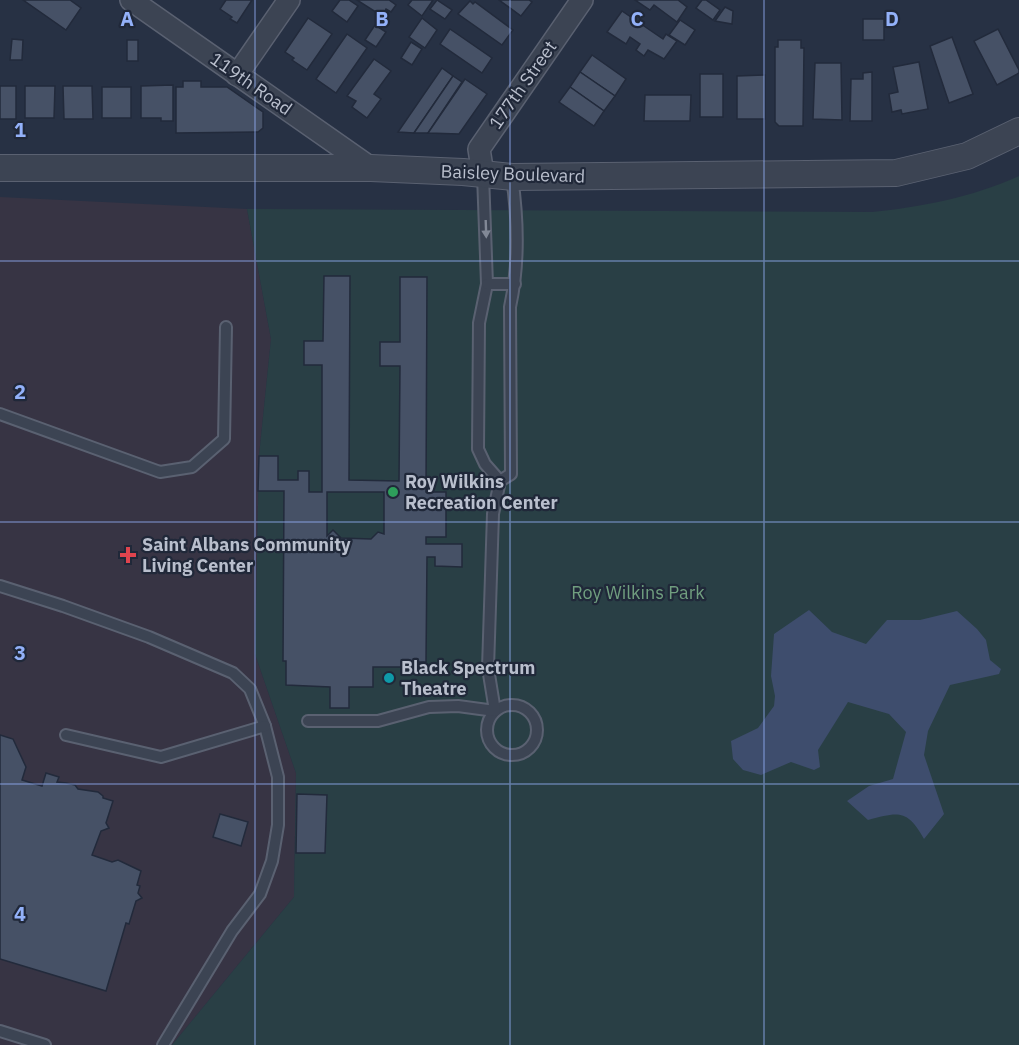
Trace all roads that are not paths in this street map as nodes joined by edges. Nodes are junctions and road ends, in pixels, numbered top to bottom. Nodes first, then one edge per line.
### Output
1 (131, 0) edge
2 (289, 0) edge
3 (582, 0) edge
4 (237, 75) junction
5 (1019, 131) edge
6 (0, 168) edge
7 (371, 168) junction
8 (483, 174) junction
9 (512, 177) junction
10 (487, 284) junction
11 (515, 284) junction
12 (226, 327) dead end
13 (0, 414) edge
14 (500, 481) junction
15 (0, 586) edge
16 (495, 711) junction
17 (308, 721) dead end
18 (265, 726) junction
19 (66, 735) dead end
20 (0, 1031) edge
21 (45, 1045) edge
22 (163, 1045) edge

1 - 4 street, 119th Road
2 - 4 street
3 - 8 street, 177th Street
4 - 7 street, 119th Road
5 - 9 street, Baisley Boulevard
6 - 7 street, Baisley Boulevard
7 - 8 street, Baisley Boulevard
8 - 9 street, Baisley Boulevard
8 -> 10 lane
9 - 11 lane
10 - 11 lane
10 - 14 lane
11 - 14 lane
12 - 13 lane
14 - 16 lane
15 - 18 lane
16 - 16 lane
16 - 17 lane
18 - 19 lane
18 - 22 lane
20 - 21 lane

